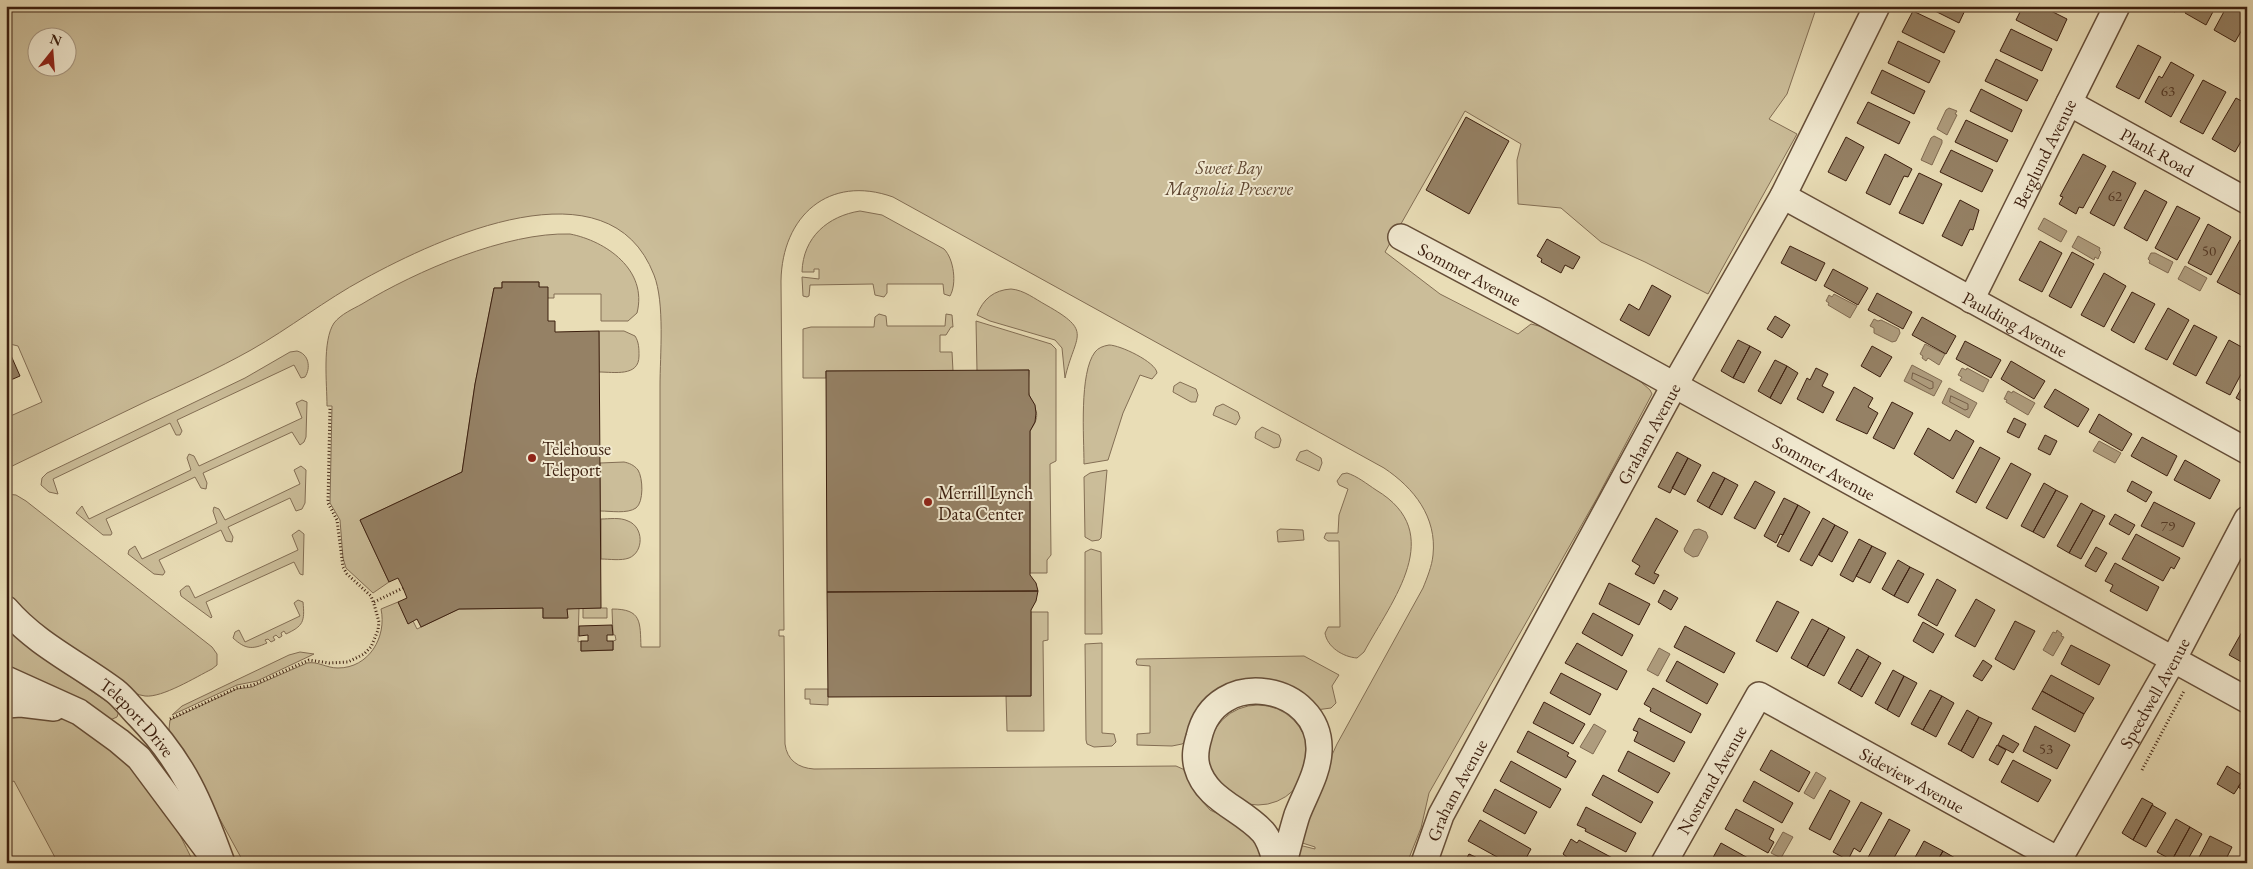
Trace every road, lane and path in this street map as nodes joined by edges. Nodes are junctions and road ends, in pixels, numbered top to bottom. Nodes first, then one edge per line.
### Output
1 (1877, 6) edge
2 (2117, 6) edge
3 (2069, 103) junction
4 (1783, 196) junction
5 (2247, 201) edge
6 (1401, 237) dead end
7 (1971, 300) junction
8 (1674, 386) junction
9 (330, 407) dead end
10 (2247, 451) edge
11 (2247, 519) edge
12 (403, 588) dead end
13 (374, 602) junction
14 (6, 609) edge
15 (2173, 660) junction
16 (6, 679) edge
17 (2184, 691) dead end
18 (1759, 695) joint
19 (2247, 700) edge
20 (6, 705) edge
21 (79, 712) junction
22 (147, 725) junction
23 (120, 741) junction
24 (2142, 770) dead end
25 (2060, 862) edge
26 (217, 863) edge
27 (222, 863) edge
28 (1276, 863) edge
29 (1284, 863) edge
30 (1424, 863) edge
31 (1664, 863) edge

1 - 4 street, Graham Avenue
2 - 3 street, Berglund Avenue
3 - 5 street, Plank Road
3 - 7 street, Berglund Avenue
4 - 7 street, Paulding Avenue
4 - 8 street, Graham Avenue
6 - 8 street, Sommer Avenue
7 - 10 street, Paulding Avenue
8 - 15 street, Sommer Avenue
8 - 30 street, Graham Avenue
9 - 13 path
11 - 15 street, Speedwell Avenue
12 - 13 path
13 - 22 path
14 - 22 street, Teleport Drive
15 - 19 street, Sommer Avenue
15 - 25 street, Speedwell Avenue
16 - 21 street, Teleport Drive
17 - 24 path
18 - 25 street, Sideview Avenue
18 - 31 street, Nostrand Avenue
20 - 21 street, Teleport Drive
21 - 23 street, Teleport Drive
22 - 23 street
22 - 27 street, Teleport Drive
23 - 26 street, Teleport Drive
28 - 29 street

